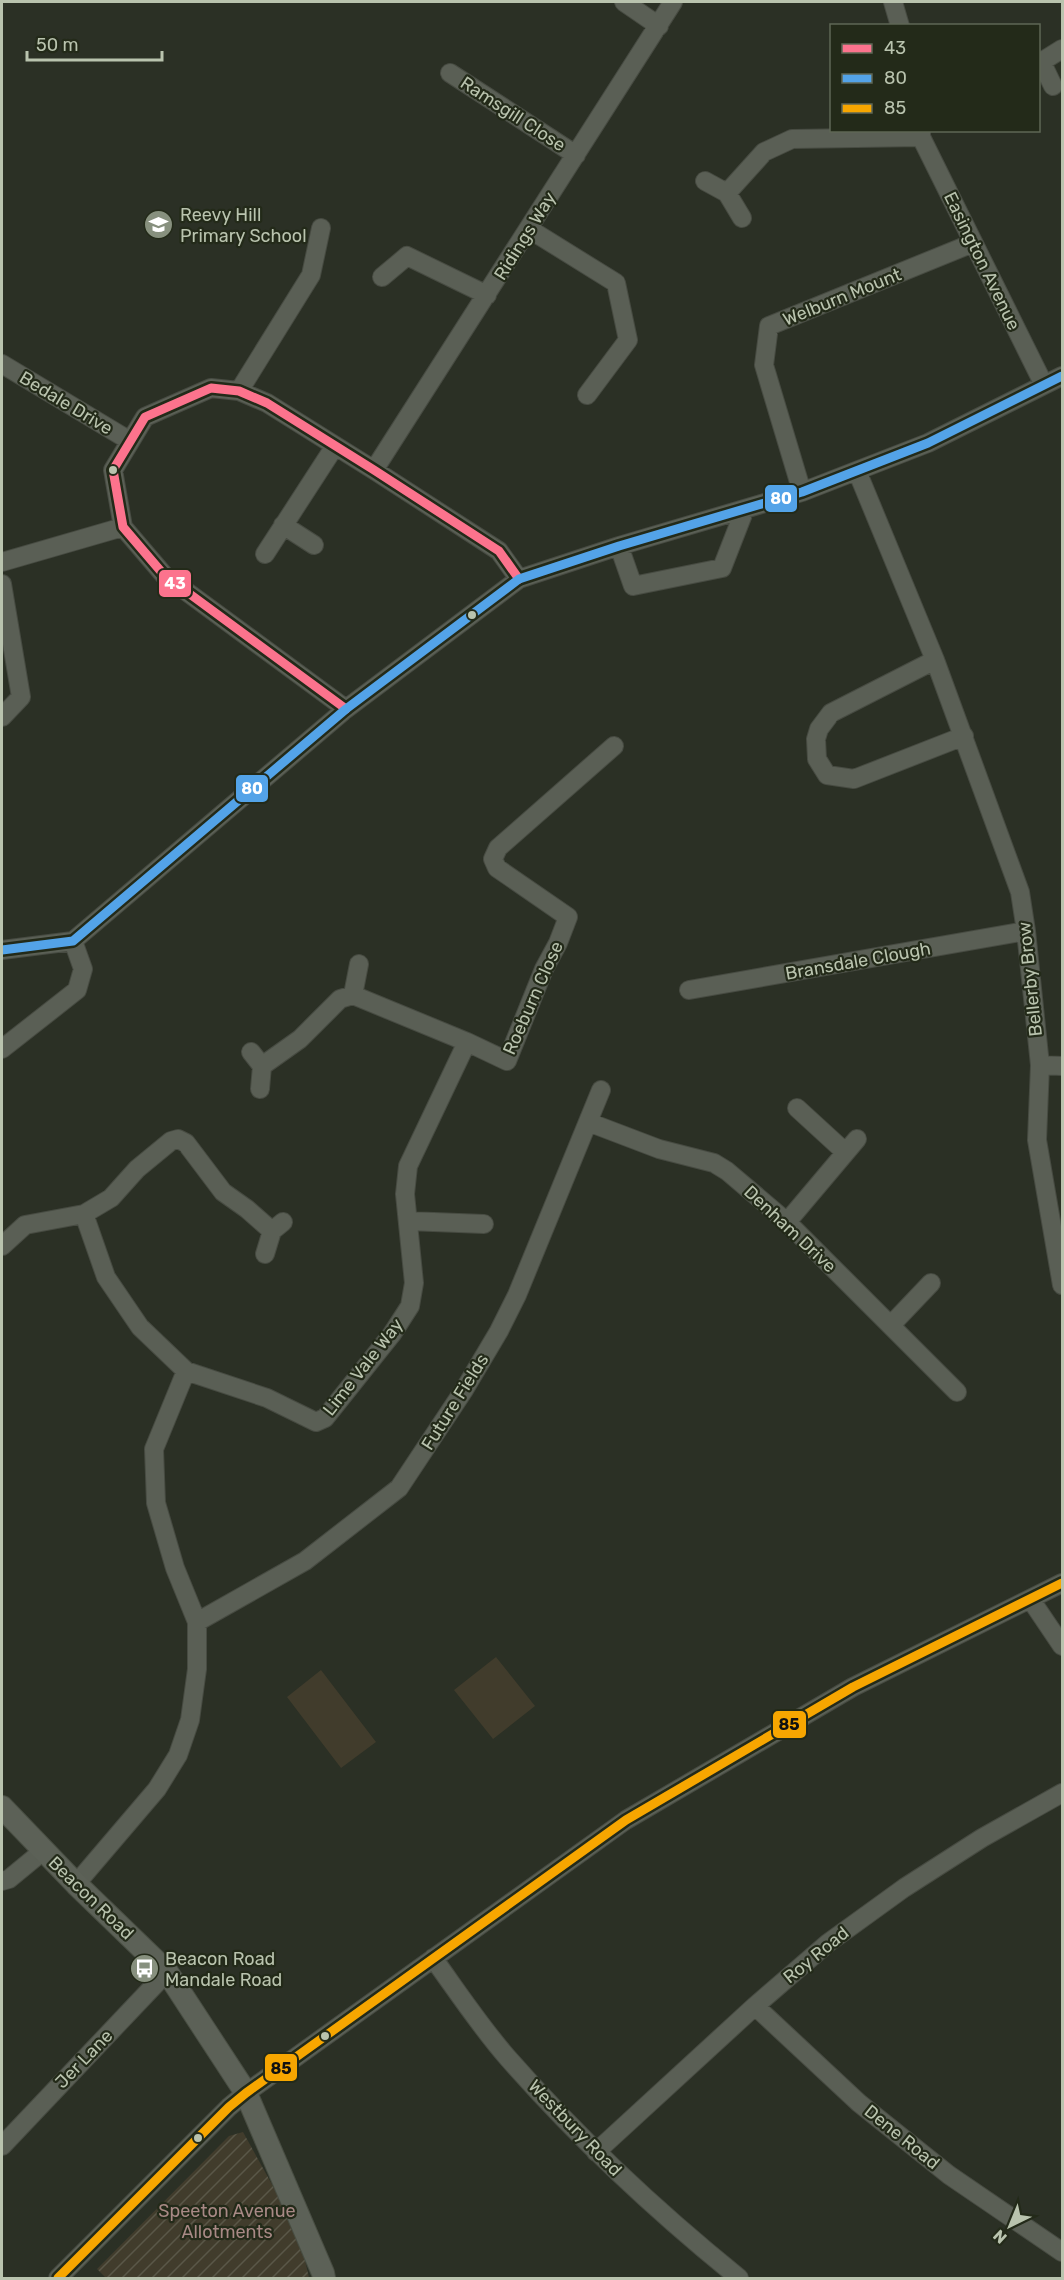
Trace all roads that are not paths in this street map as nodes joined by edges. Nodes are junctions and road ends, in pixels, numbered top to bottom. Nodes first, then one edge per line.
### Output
1 (624, 2) edge
2 (673, 2) edge
3 (893, 2) edge
4 (899, 24) edge
5 (659, 26) junction
6 (1062, 49) edge
7 (1040, 64) edge
8 (450, 73) dead end
9 (1053, 86) dead end
10 (921, 134) edge
11 (576, 155) junction
12 (705, 180) dead end
13 (728, 193) junction
14 (742, 218) dead end
15 (321, 228) dead end
16 (529, 229) junction
17 (973, 243) junction
18 (382, 277) dead end
19 (487, 295) junction
20 (2, 364) edge
21 (1062, 376) edge
22 (1044, 385) junction
23 (239, 391) junction
24 (587, 395) dead end
25 (130, 441) junction
26 (335, 446) junction
27 (374, 470) junction
28 (857, 471) junction
29 (802, 492) junction
30 (745, 508) junction
31 (283, 525) junction
32 (123, 527) junction
33 (314, 545) dead end
34 (619, 546) junction
35 (265, 554) dead end
36 (2, 562) edge
37 (519, 579) junction
38 (2, 584) edge
39 (935, 660) junction
40 (346, 709) junction
41 (2, 717) edge
42 (964, 736) junction
43 (614, 746) dead end
44 (1026, 931) junction
45 (73, 941) junction
46 (2, 950) edge
47 (359, 964) dead end
48 (689, 990) dead end
49 (353, 995) junction
50 (467, 1042) junction
51 (2, 1048) edge
52 (1040, 1065) junction
53 (1062, 1066) edge
54 (260, 1089) dead end
55 (601, 1090) dead end
56 (797, 1108) dead end
57 (588, 1122) junction
58 (84, 1214) junction
59 (408, 1221) junction
60 (787, 1222) junction
61 (484, 1224) dead end
62 (1058, 1231) edge
63 (2, 1246) edge
64 (265, 1254) dead end
65 (931, 1283) dead end
66 (1062, 1285) edge
67 (891, 1325) junction
68 (186, 1371) junction
69 (957, 1392) dead end
70 (1062, 1583) edge
71 (1031, 1600) junction
72 (196, 1622) junction
73 (1062, 1646) edge
74 (1062, 1793) edge
75 (2, 1807) edge
76 (43, 1851) junction
77 (2, 1881) edge
78 (76, 1884) junction
79 (433, 1958) junction
80 (167, 1972) junction
81 (755, 2006) junction
82 (246, 2093) junction
83 (2, 2146) edge
84 (596, 2152) junction
85 (1062, 2252) edge
86 (57, 2278) edge
87 (324, 2278) edge
88 (739, 2278) edge

1 - 5 street
2 - 5 street, Ridings Way
3 - 4 street
5 - 11 street, Ridings Way
6 - 7 street
7 - 9 street
8 - 11 street, Ramsgill Close
10 - 13 street
10 - 17 street, Easington Avenue
11 - 16 street, Ridings Way
12 - 13 street
13 - 14 street
15 - 23 street
16 - 19 street, Ridings Way
16 - 24 street
17 - 22 street, Easington Avenue
17 - 29 street, Welburn Mount
18 - 19 street
19 - 27 street, Ridings Way
20 - 25 street, Bedale Drive
21 - 22 street
22 - 28 street
23 - 25 street
23 - 26 street
25 - 32 street
26 - 27 street
26 - 31 street
27 - 37 street
28 - 29 street
28 - 39 street, Bellerby Brow
29 - 30 street
30 - 34 street
30 - 34 street
31 - 33 street
31 - 35 street
32 - 36 street
32 - 40 street
34 - 37 street
37 - 40 street
38 - 41 street
39 - 42 street, Bellerby Brow
39 - 42 street
40 - 45 street
42 - 44 street, Bellerby Brow
43 - 50 street, Roeburn Close
44 - 48 street, Bransdale Clough
44 - 52 street, Bellerby Brow
45 - 46 street
45 - 51 street
47 - 49 street
49 - 50 street, Roeburn Close
49 - 54 street
50 - 59 street, Lime Vale Way
52 - 53 street
52 - 62 street, Bellerby Brow
55 - 57 street, Future Fields
56 - 60 street
57 - 60 street, Denham Drive
57 - 72 street, Future Fields
58 - 63 street
58 - 64 street
58 - 68 street
59 - 61 street
59 - 68 street, Lime Vale Way
60 - 67 street, Denham Drive
62 - 66 street, Bellerby Brow
65 - 67 street
67 - 69 street, Denham Drive
68 - 72 street
70 - 71 street
71 - 73 street
71 - 79 street
72 - 78 street
74 - 81 street, Roy Road
75 - 76 main road, Beacon Road
76 - 77 street
76 - 78 main road, Beacon Road
78 - 80 main road, Beacon Road
79 - 82 street
79 - 84 street, Westbury Road
80 - 82 main road, Beacon Road
80 - 83 street, Jer Lane
81 - 84 street, Roy Road
81 - 85 street, Dene Road
82 - 86 street
82 - 87 main road, Beacon Road
84 - 88 street, Westbury Road

